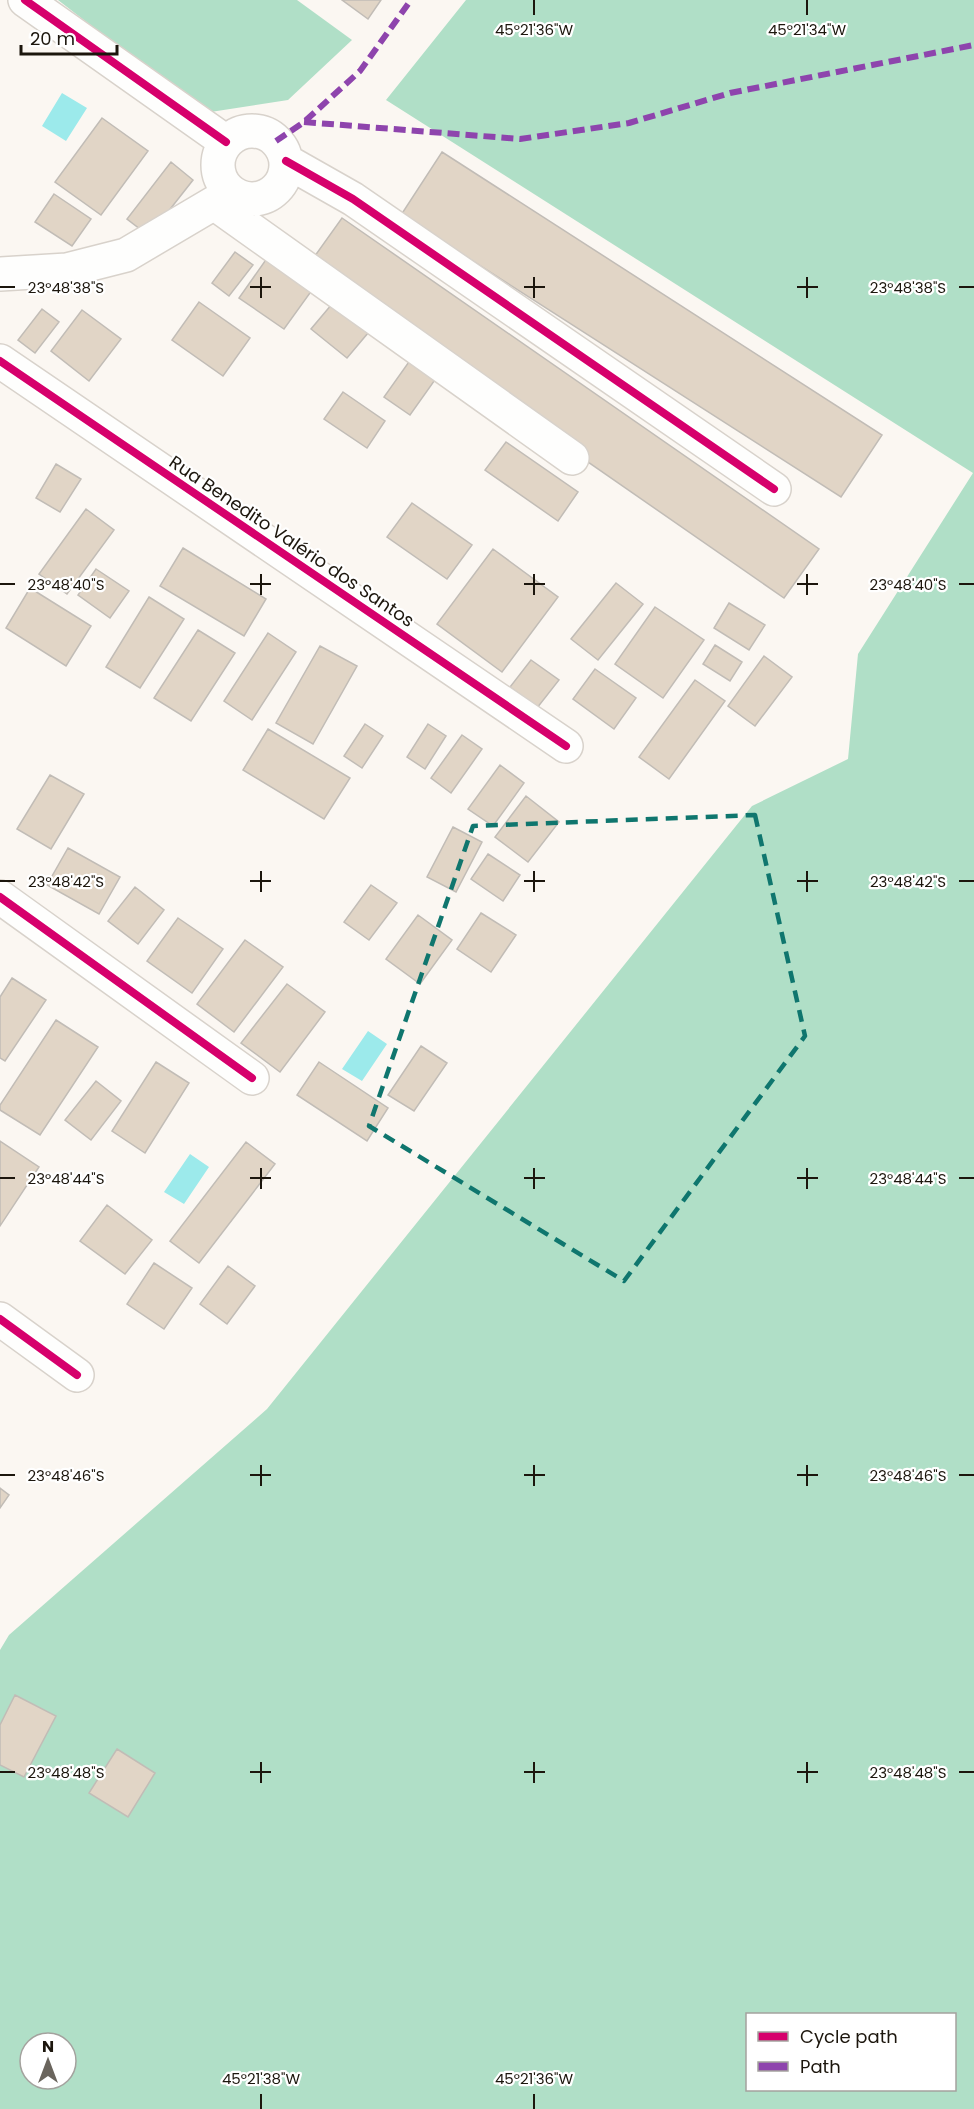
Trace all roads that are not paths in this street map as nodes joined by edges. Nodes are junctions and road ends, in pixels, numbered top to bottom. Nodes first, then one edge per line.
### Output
1 (25, 0) edge
2 (226, 142) junction
3 (286, 161) junction
4 (222, 198) junction
5 (0, 274) edge
6 (0, 361) edge
7 (572, 458) dead end
8 (774, 489) dead end
9 (566, 746) dead end
10 (0, 897) edge
11 (252, 1078) dead end
12 (0, 1318) edge
13 (77, 1376) dead end

1 - 2 street
2 - 3 street
2 - 4 street
3 - 4 street
3 - 8 street
4 - 5 street
4 - 7 street
6 - 9 street, Rua Benedito Valério dos Santos
10 - 11 street
12 - 13 street

